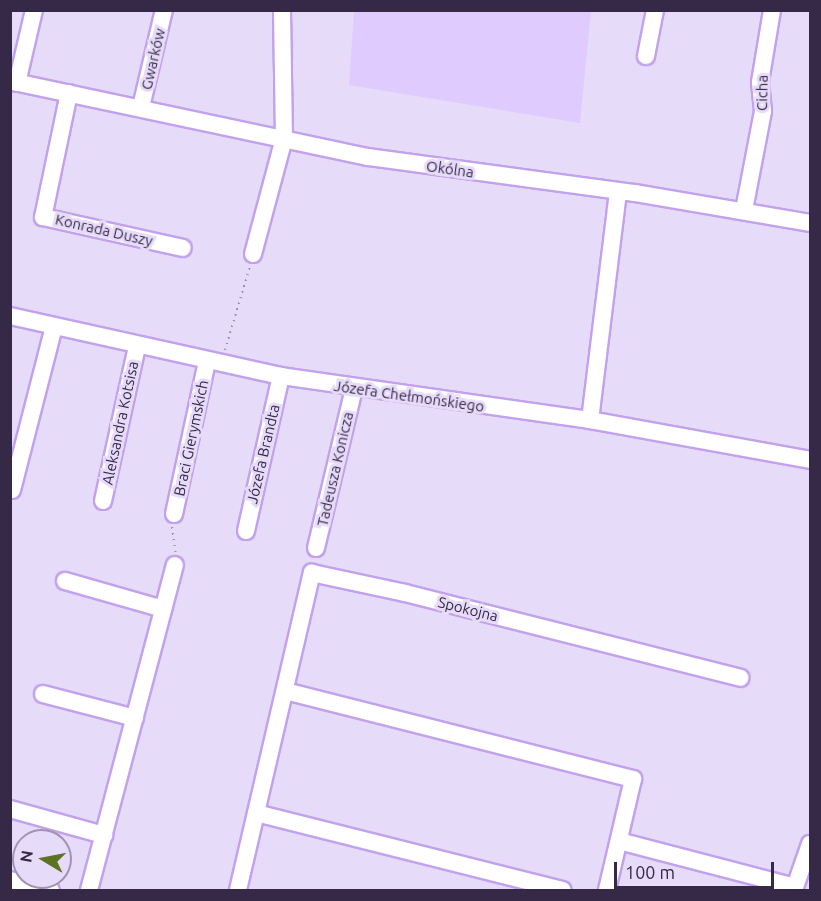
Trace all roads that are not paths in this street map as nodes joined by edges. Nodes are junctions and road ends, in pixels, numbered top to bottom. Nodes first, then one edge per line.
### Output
1 (34, 10) edge
2 (164, 10) edge
3 (282, 10) edge
4 (655, 10) edge
5 (772, 10) edge
6 (646, 56) dead end
7 (14, 82) edge
8 (69, 93) junction
9 (141, 107) junction
10 (284, 138) junction
11 (618, 192) junction
12 (744, 210) junction
13 (810, 223) edge
14 (183, 248) dead end
15 (254, 254) road end
16 (10, 316) edge
17 (54, 326) junction
18 (137, 346) junction
19 (214, 362) junction
20 (281, 376) junction
21 (354, 389) junction
22 (590, 420) junction
23 (810, 460) edge
24 (12, 490) edge
25 (104, 501) dead end
26 (174, 514) road end
27 (246, 531) dead end
28 (316, 548) dead end
29 (175, 565) road end
30 (65, 581) dead end
31 (163, 609) junction
32 (740, 678) dead end
33 (285, 691) junction
34 (44, 694) dead end
35 (135, 718) junction
36 (10, 809) edge
37 (256, 813) junction
38 (104, 834) junction
39 (619, 841) junction
40 (810, 844) edge
41 (10, 880) edge
42 (795, 889) edge
43 (51, 891) edge
44 (89, 891) edge
45 (238, 891) edge
46 (562, 891) edge
47 (607, 891) edge

1 - 7 street
2 - 9 street, Gwarków
3 - 10 street
4 - 6 street
5 - 12 street, Cicha
7 - 8 street, Okólna
8 - 9 street, Okólna
8 - 14 street, Konrada Duszy
9 - 10 street, Okólna
10 - 11 street, Okólna
10 - 15 street
11 - 12 street, Okólna
11 - 22 street
12 - 13 street, Okólna
16 - 17 street, Józefa Chełmońskiego
17 - 18 street, Józefa Chełmońskiego
17 - 24 street
18 - 19 street, Józefa Chełmońskiego
18 - 25 street, Aleksandra Kotsisa
19 - 20 street, Józefa Chełmońskiego
19 - 26 street, Braci Gierymskich
20 - 21 street, Józefa Chełmońskiego
20 - 27 street, Józefa Brandta
21 - 22 street, Józefa Chełmońskiego
21 - 28 street, Tadeusza Konicza
22 - 23 street, Józefa Chełmońskiego
29 - 31 street
30 - 31 street
31 - 35 street
32 - 33 street, Spokojna
33 - 37 street, Spokojna
33 - 39 street
34 - 35 street
35 - 38 street
36 - 38 street
37 - 45 street, Spokojna
37 - 46 street
38 - 44 street
39 - 42 street
39 - 47 street
40 - 42 street
41 - 43 street

